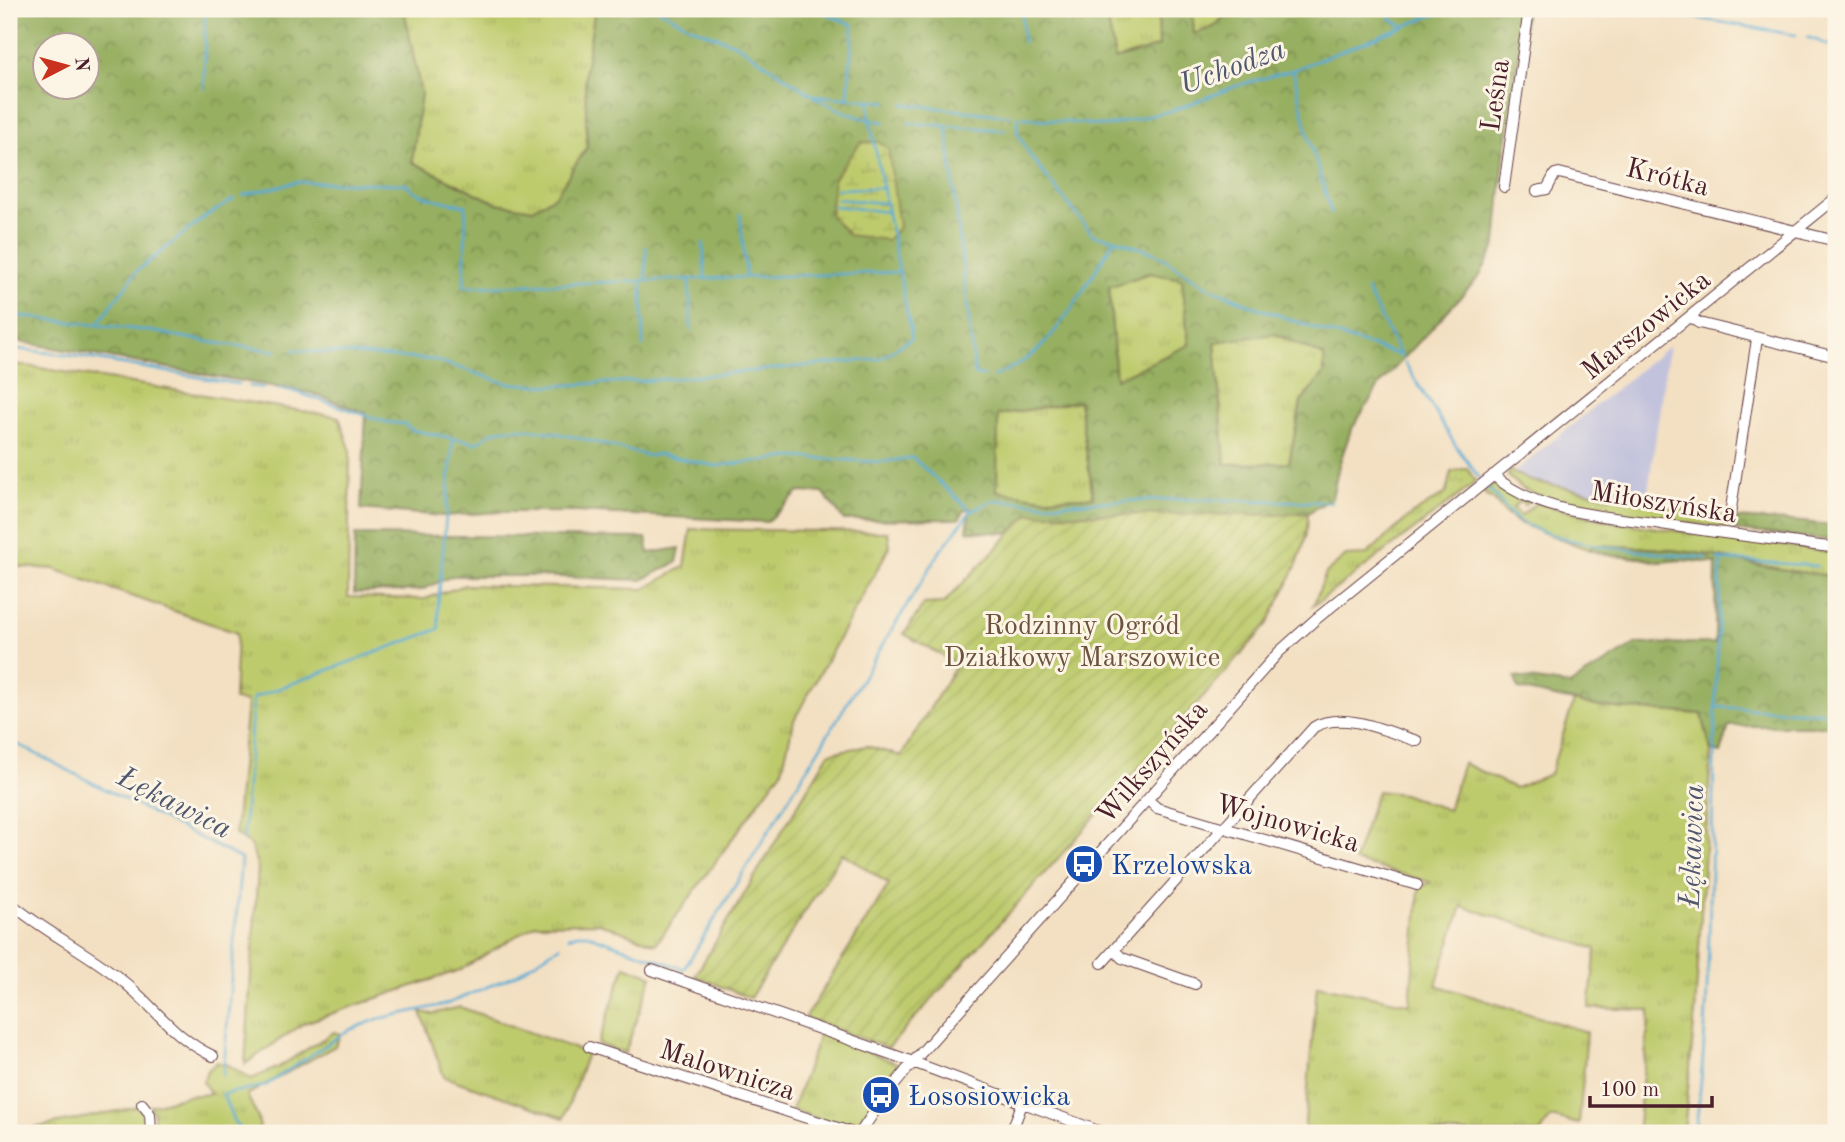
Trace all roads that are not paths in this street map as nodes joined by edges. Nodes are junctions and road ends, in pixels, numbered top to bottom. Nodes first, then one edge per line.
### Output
1 (1529, 9) edge
2 (1504, 187) dead end
3 (1537, 191) dead end
4 (1836, 198) edge
5 (1797, 230) junction
6 (1836, 240) edge
7 (1690, 317) junction
8 (1757, 339) junction
9 (1836, 357) edge
10 (1493, 475) junction
11 (1482, 485) joint
12 (1731, 515) dead end
13 (1836, 548) edge
14 (1417, 741) dead end
15 (1148, 800) junction
16 (1225, 827) junction
17 (1417, 886) dead end
18 (9, 901) edge
19 (1114, 950) junction
20 (1102, 963) dead end
21 (652, 970) dead end
22 (1195, 984) dead end
23 (589, 1047) dead end
24 (213, 1056) dead end
25 (913, 1062) junction
26 (142, 1104) dead end
27 (1022, 1104) junction
28 (151, 1133) edge
29 (853, 1133) edge
30 (860, 1133) edge
31 (1011, 1133) edge
32 (1104, 1133) edge

1 - 2 street, Leśna
3 - 5 street, Krótka
4 - 5 street, Marszowicka
5 - 6 street
5 - 7 street, Marszowicka
7 - 8 street
7 - 10 street, Marszowicka
8 - 9 street
8 - 12 street
10 - 11 street, Marszowicka
10 - 13 street, Miłoszyńska
11 - 15 street, Wilkszyńska
14 - 16 street
15 - 16 street, Wojnowicka
15 - 25 street, Wilkszyńska
16 - 17 street, Wojnowicka
16 - 19 street
18 - 24 street
19 - 20 street
19 - 22 street
21 - 25 street
23 - 29 street, Malownicza
25 - 27 street
25 - 30 street, Wilkszyńska
26 - 28 street
27 - 31 street
27 - 32 street

